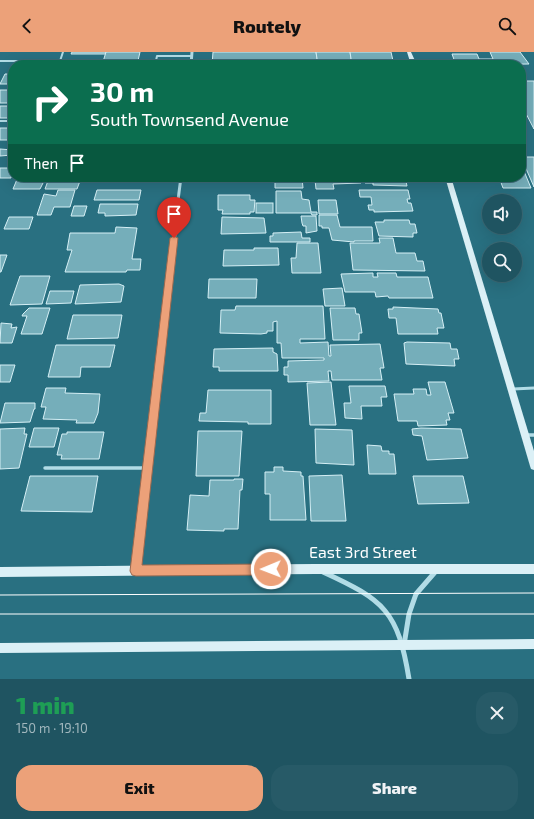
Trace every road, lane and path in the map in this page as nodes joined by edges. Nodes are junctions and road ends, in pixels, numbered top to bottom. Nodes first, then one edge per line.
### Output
1 (192, 52) edge
2 (191, 56) junction
3 (156, 60) edge
4 (191, 60) edge
5 (180, 182) edge
6 (449, 182) edge
7 (534, 388) edge
8 (511, 389) junction
9 (525, 435) junction
10 (534, 435) edge
11 (534, 466) edge
12 (45, 468) dead end
13 (148, 468) junction
14 (315, 568) junction
15 (439, 568) junction
16 (534, 569) edge
17 (136, 571) junction
18 (0, 572) edge
19 (534, 644) edge
20 (404, 645) junction
21 (0, 648) edge
22 (409, 679) edge

1 - 2 street
2 - 3 lane
2 - 4 street
5 - 13 street
6 - 8 main road
7 - 8 lane
8 - 9 main road
9 - 10 lane
9 - 11 main road
12 - 13 lane
13 - 17 street
14 - 15 main road, East 3rd Street
14 - 17 main road, East 3rd Street
14 - 20 street
15 - 16 main road, East 3rd Street
15 - 20 street
17 - 18 main road, East 3rd Street
19 - 20 main road
20 - 21 main road
20 - 22 street

